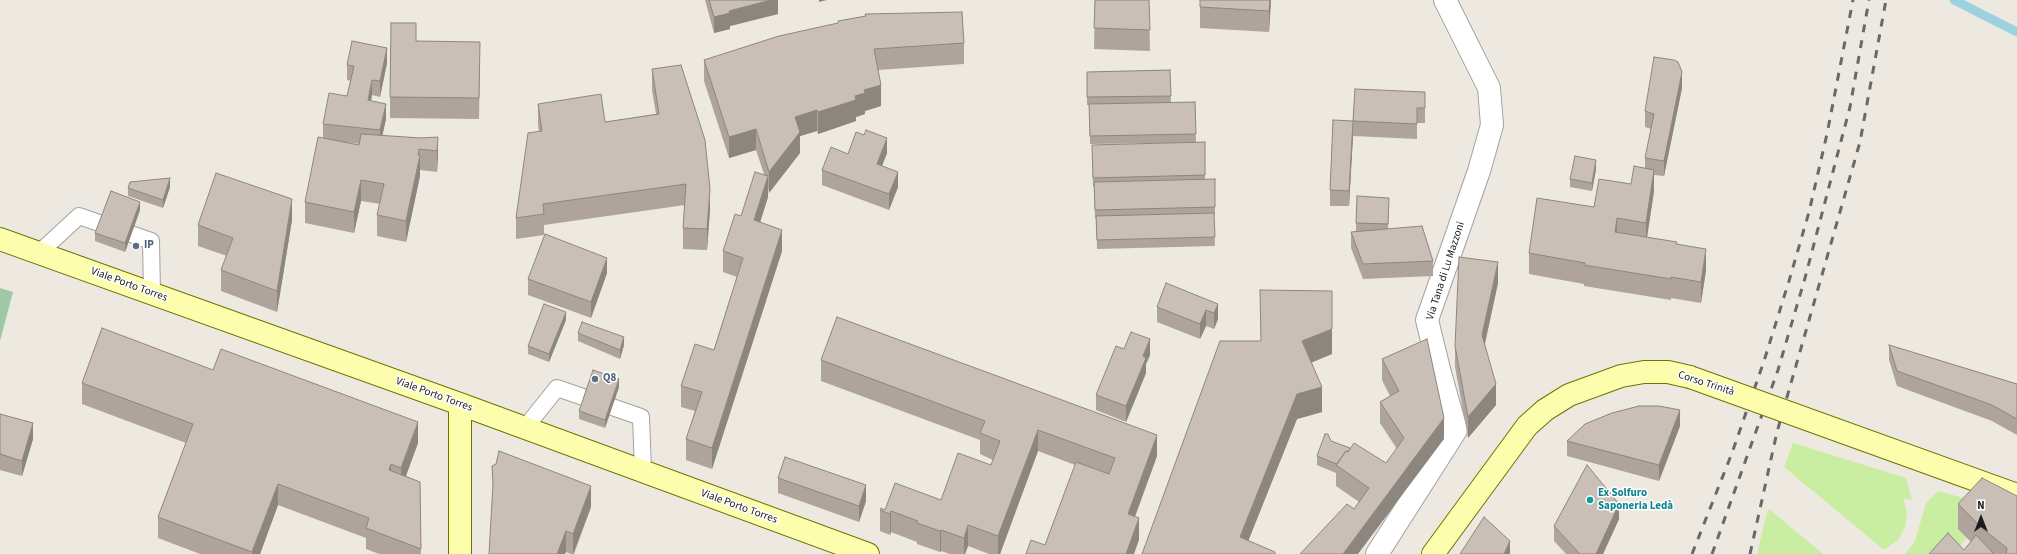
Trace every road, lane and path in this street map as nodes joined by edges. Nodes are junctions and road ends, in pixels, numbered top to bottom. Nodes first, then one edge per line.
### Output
1 (1445, 0) edge
2 (0, 239) edge
3 (39, 253) junction
4 (152, 294) junction
5 (460, 404) junction
6 (525, 428) junction
7 (643, 471) junction
8 (2017, 495) edge
9 (460, 554) edge
10 (868, 554) edge
11 (1377, 554) edge
12 (1434, 554) edge

1 - 11 street, Via Tana di Lu Mazzoni
2 - 3 main road, Viale Porto Torres
3 - 4 main road, Viale Porto Torres
3 - 4 lane
4 - 5 main road, Viale Porto Torres
5 - 6 main road, Viale Porto Torres
5 - 9 main road
6 - 7 main road, Viale Porto Torres
6 - 7 lane
7 - 10 main road, Viale Porto Torres
8 - 12 main road, Corso Trinità, bridge

